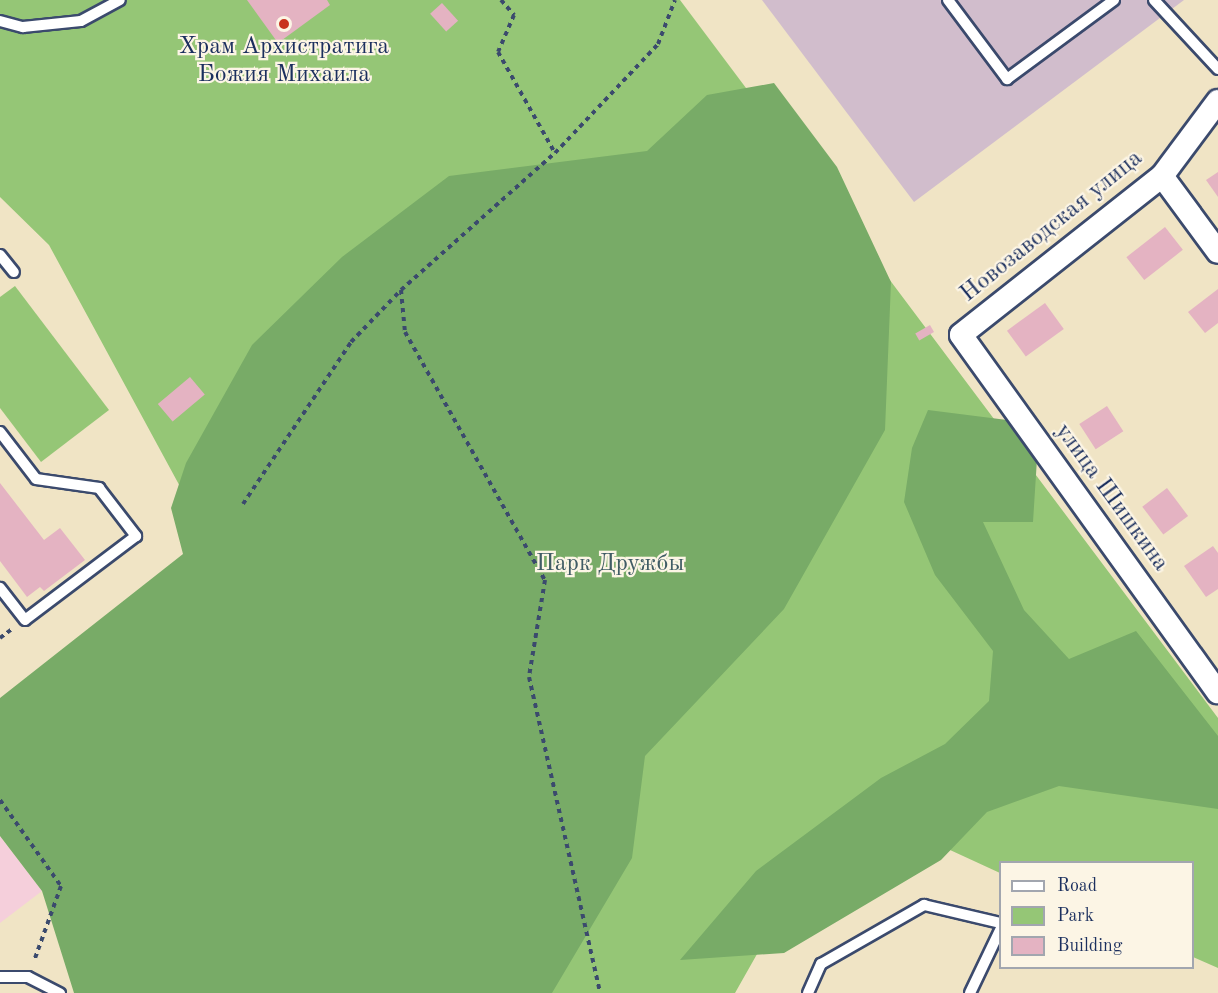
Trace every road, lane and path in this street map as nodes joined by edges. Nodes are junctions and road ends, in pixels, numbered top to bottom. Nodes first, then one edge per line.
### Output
1 (120, 0) edge
2 (501, 0) edge
3 (675, 0) edge
4 (948, 0) edge
5 (1114, 0) edge
6 (1154, 0) edge
7 (0, 21) edge
8 (1218, 69) edge
9 (1218, 100) edge
10 (555, 153) junction
11 (1162, 176) junction
12 (1218, 252) edge
13 (0, 255) edge
14 (14, 272) dead end
15 (401, 290) junction
16 (961, 335) joint
17 (0, 432) edge
18 (243, 504) dead end
19 (0, 588) edge
20 (1218, 692) edge
21 (0, 800) edge
22 (999, 923) edge
23 (999, 932) edge
24 (0, 976) edge
25 (28, 977) junction
26 (60, 993) edge
27 (600, 993) edge
28 (808, 993) edge
29 (970, 993) edge

1 - 7 lane
2 - 10 path
3 - 10 path
4 - 5 lane
6 - 8 lane
9 - 11 street, Новозаводская улица
10 - 15 path
11 - 12 street
11 - 16 street, Новозаводская улица
13 - 14 lane
15 - 18 path
15 - 27 path
16 - 20 street, улица Шишкина
17 - 19 lane
21 - 25 path
22 - 28 lane
23 - 29 lane
24 - 25 lane
25 - 26 lane

